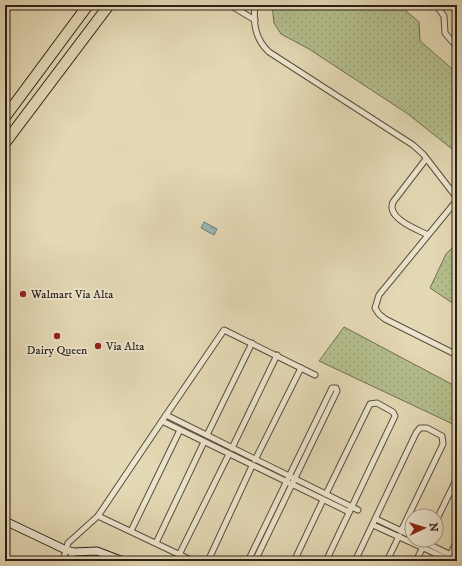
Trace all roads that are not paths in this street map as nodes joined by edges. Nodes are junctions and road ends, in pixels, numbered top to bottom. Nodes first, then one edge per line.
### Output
1 (88, 5) edge
2 (109, 5) edge
3 (230, 5) edge
4 (254, 5) edge
5 (436, 5) edge
6 (75, 22) junction
7 (254, 22) junction
8 (82, 41) junction
9 (457, 47) edge
10 (50, 54) junction
11 (61, 70) junction
12 (5, 117) edge
13 (5, 143) edge
14 (426, 159) junction
15 (457, 199) edge
16 (428, 235) junction
17 (252, 343) junction
18 (457, 354) edge
19 (277, 356) junction
20 (301, 368) junction
21 (315, 375) dead end
22 (166, 416) junction
23 (162, 421) junction
24 (180, 430) junction
25 (207, 435) junction
26 (204, 442) junction
27 (232, 448) junction
28 (229, 454) junction
29 (255, 460) junction
30 (252, 466) junction
31 (289, 476) junction
32 (457, 478) edge
33 (294, 479) junction
34 (286, 482) junction
35 (292, 485) junction
36 (326, 494) junction
37 (323, 500) junction
38 (351, 507) junction
39 (442, 508) edge
40 (358, 510) dead end
41 (349, 512) junction
42 (98, 516) junction
43 (376, 519) junction
44 (5, 521) edge
45 (373, 525) junction
46 (131, 532) junction
47 (400, 533) junction
48 (404, 534) edge
49 (404, 534) edge
50 (457, 541) edge
51 (156, 543) junction
52 (421, 548) edge
53 (433, 548) edge
54 (66, 550) junction
55 (74, 552) junction
56 (180, 555) junction
57 (457, 558) edge
58 (449, 559) edge
59 (63, 561) edge
60 (68, 561) edge
61 (123, 561) edge
62 (193, 561) edge
63 (208, 561) edge
64 (248, 561) edge
65 (255, 561) edge
66 (296, 561) edge
67 (326, 561) edge
68 (355, 561) edge
69 (387, 561) edge
70 (416, 561) edge

1 - 6 highway
2 - 8 highway
3 - 7 street
4 - 7 street
5 - 9 street
6 - 8 highway
6 - 10 highway
7 - 14 street
8 - 11 highway
10 - 11 highway
10 - 12 highway
11 - 13 highway
14 - 15 street
14 - 16 street
15 - 16 street
16 - 18 street
17 - 19 street
17 - 22 street
17 - 25 street
19 - 20 street
19 - 27 street
20 - 21 street
20 - 29 street
22 - 23 street
22 - 25 street
23 - 24 street
23 - 42 street
24 - 26 street
24 - 46 street
25 - 27 street
26 - 28 street
26 - 51 street
27 - 29 street
28 - 30 street
28 - 56 street
29 - 31 street
30 - 34 street
30 - 63 street
31 - 33 street
31 - 33 street
31 - 34 street
32 - 39 street
33 - 35 street
33 - 36 street
34 - 35 street
34 - 64 street
35 - 37 street
35 - 65 street
36 - 38 street
36 - 38 street
37 - 41 street
37 - 66 street
38 - 40 street
38 - 41 street
41 - 67 street
42 - 46 street
42 - 54 street
43 - 45 street
43 - 47 street
43 - 47 street
44 - 54 street
45 - 47 street
45 - 68 street
46 - 51 street
47 - 48 street
47 - 49 street
47 - 69 street
50 - 58 street
51 - 56 street
52 - 70 street
53 - 58 street
54 - 55 street
54 - 59 street
55 - 60 street
55 - 61 street
56 - 62 street
57 - 58 street

